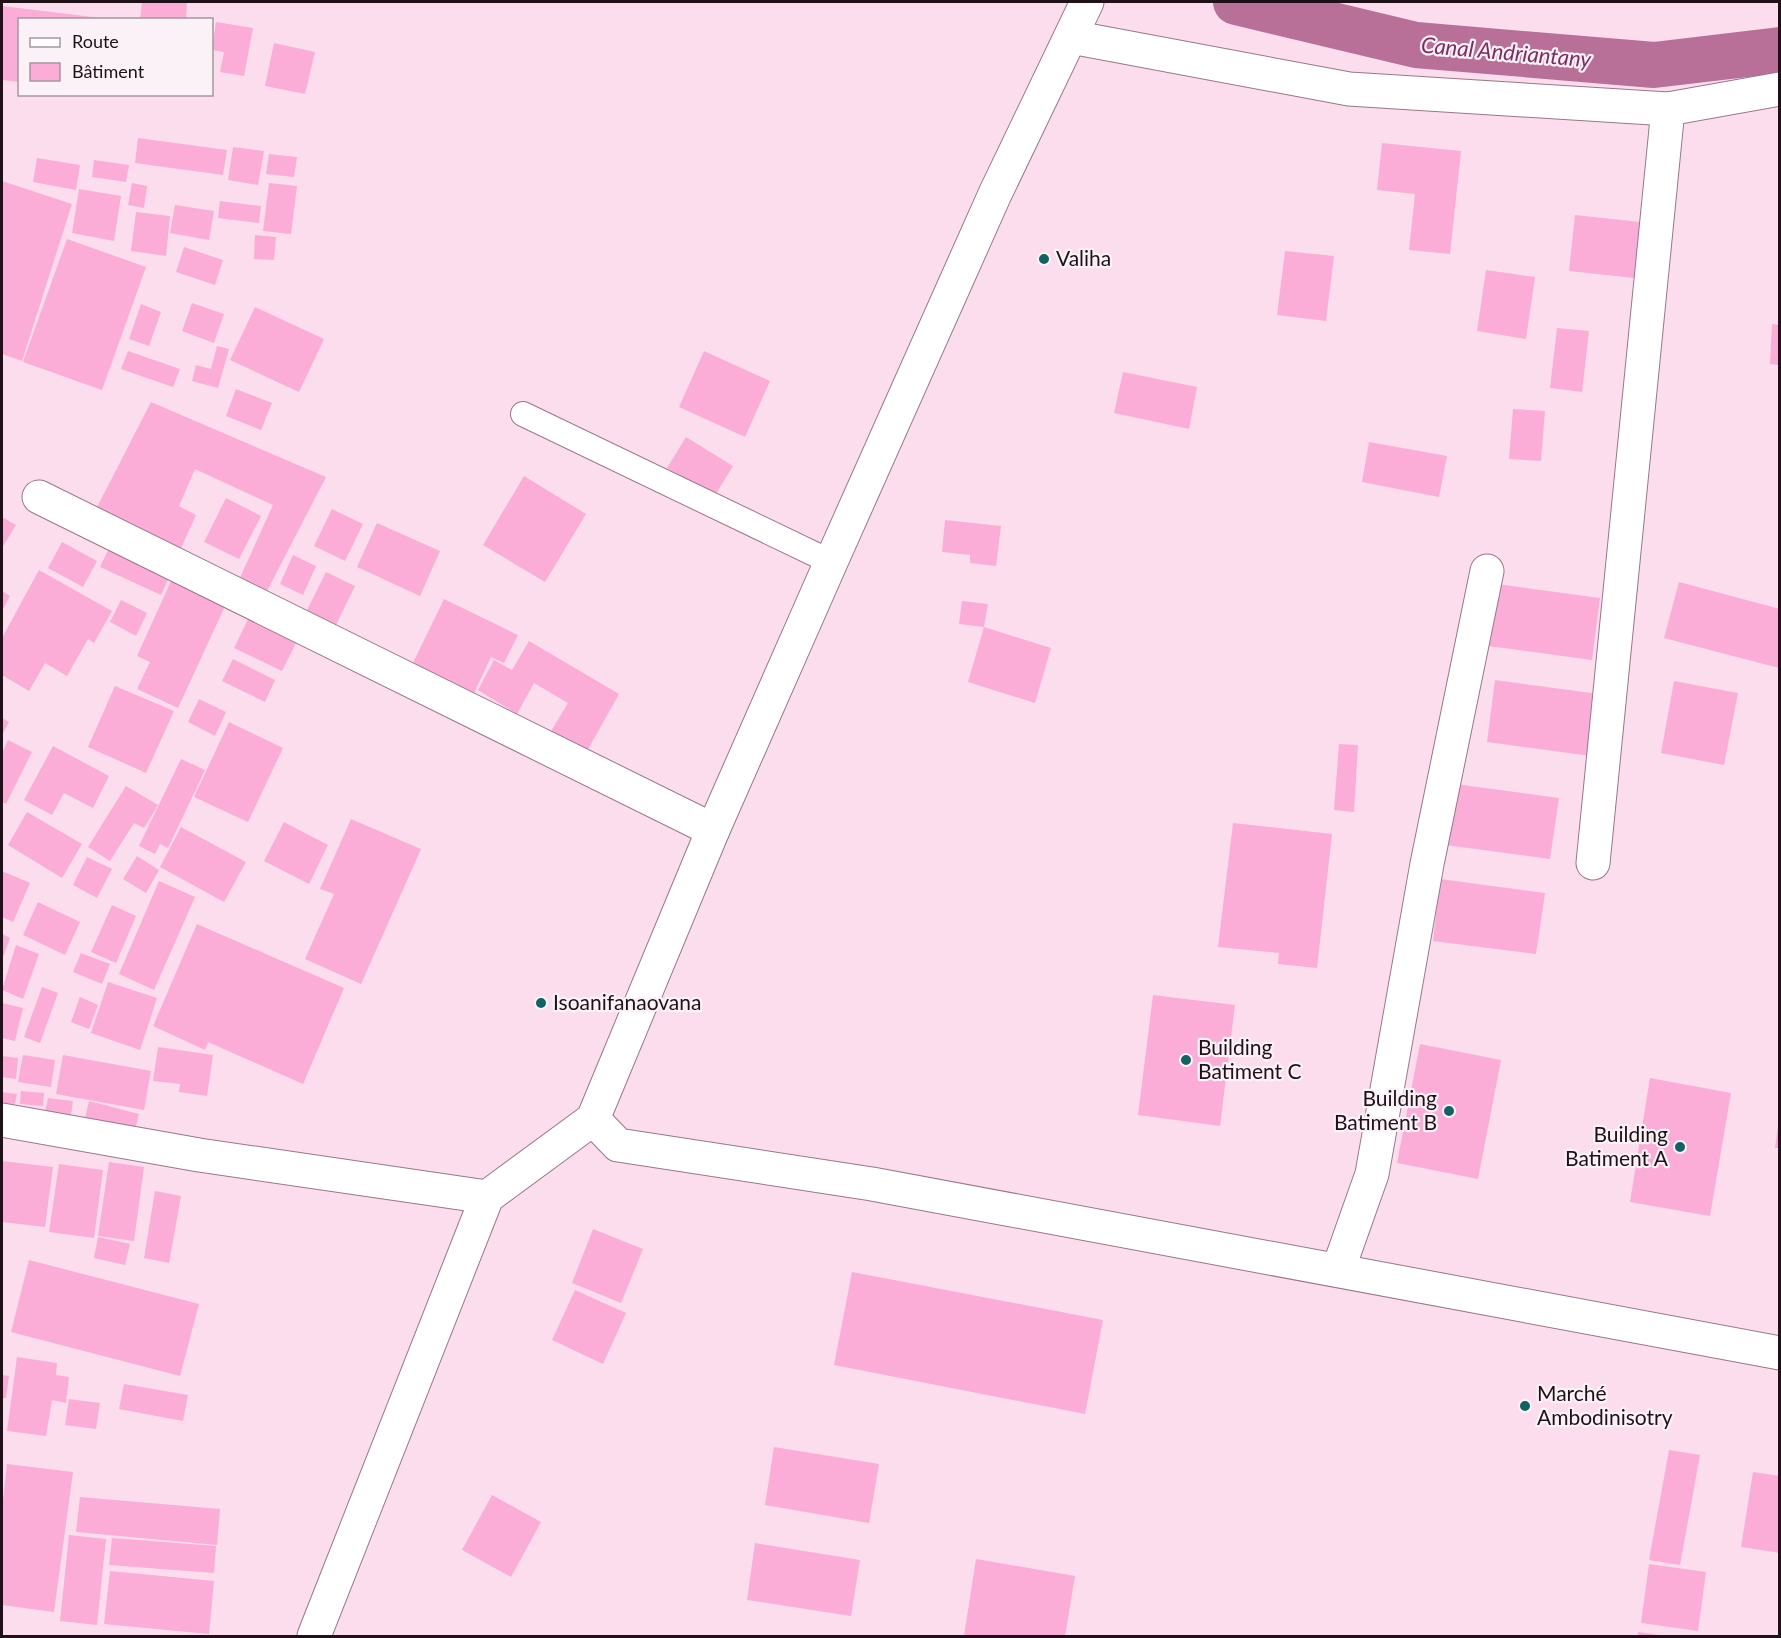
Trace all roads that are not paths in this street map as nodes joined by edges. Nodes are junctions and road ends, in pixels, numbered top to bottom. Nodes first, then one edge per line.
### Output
1 (1087, 2) edge
2 (1071, 37) junction
3 (1779, 89) edge
4 (1668, 109) junction
5 (524, 414) dead end
6 (39, 498) dead end
7 (831, 562) junction
8 (1487, 571) dead end
9 (713, 830) junction
10 (1593, 863) dead end
11 (593, 1119) junction
12 (2, 1120) edge
13 (487, 1197) junction
14 (1338, 1270) junction
15 (1779, 1353) edge
16 (314, 1636) edge

1 - 2 street
2 - 4 street
2 - 7 street
3 - 4 street
4 - 10 street
5 - 7 lane
6 - 9 street
7 - 9 street
8 - 14 street
9 - 11 street
11 - 13 street
11 - 14 street
12 - 13 street
13 - 16 street
14 - 15 street

